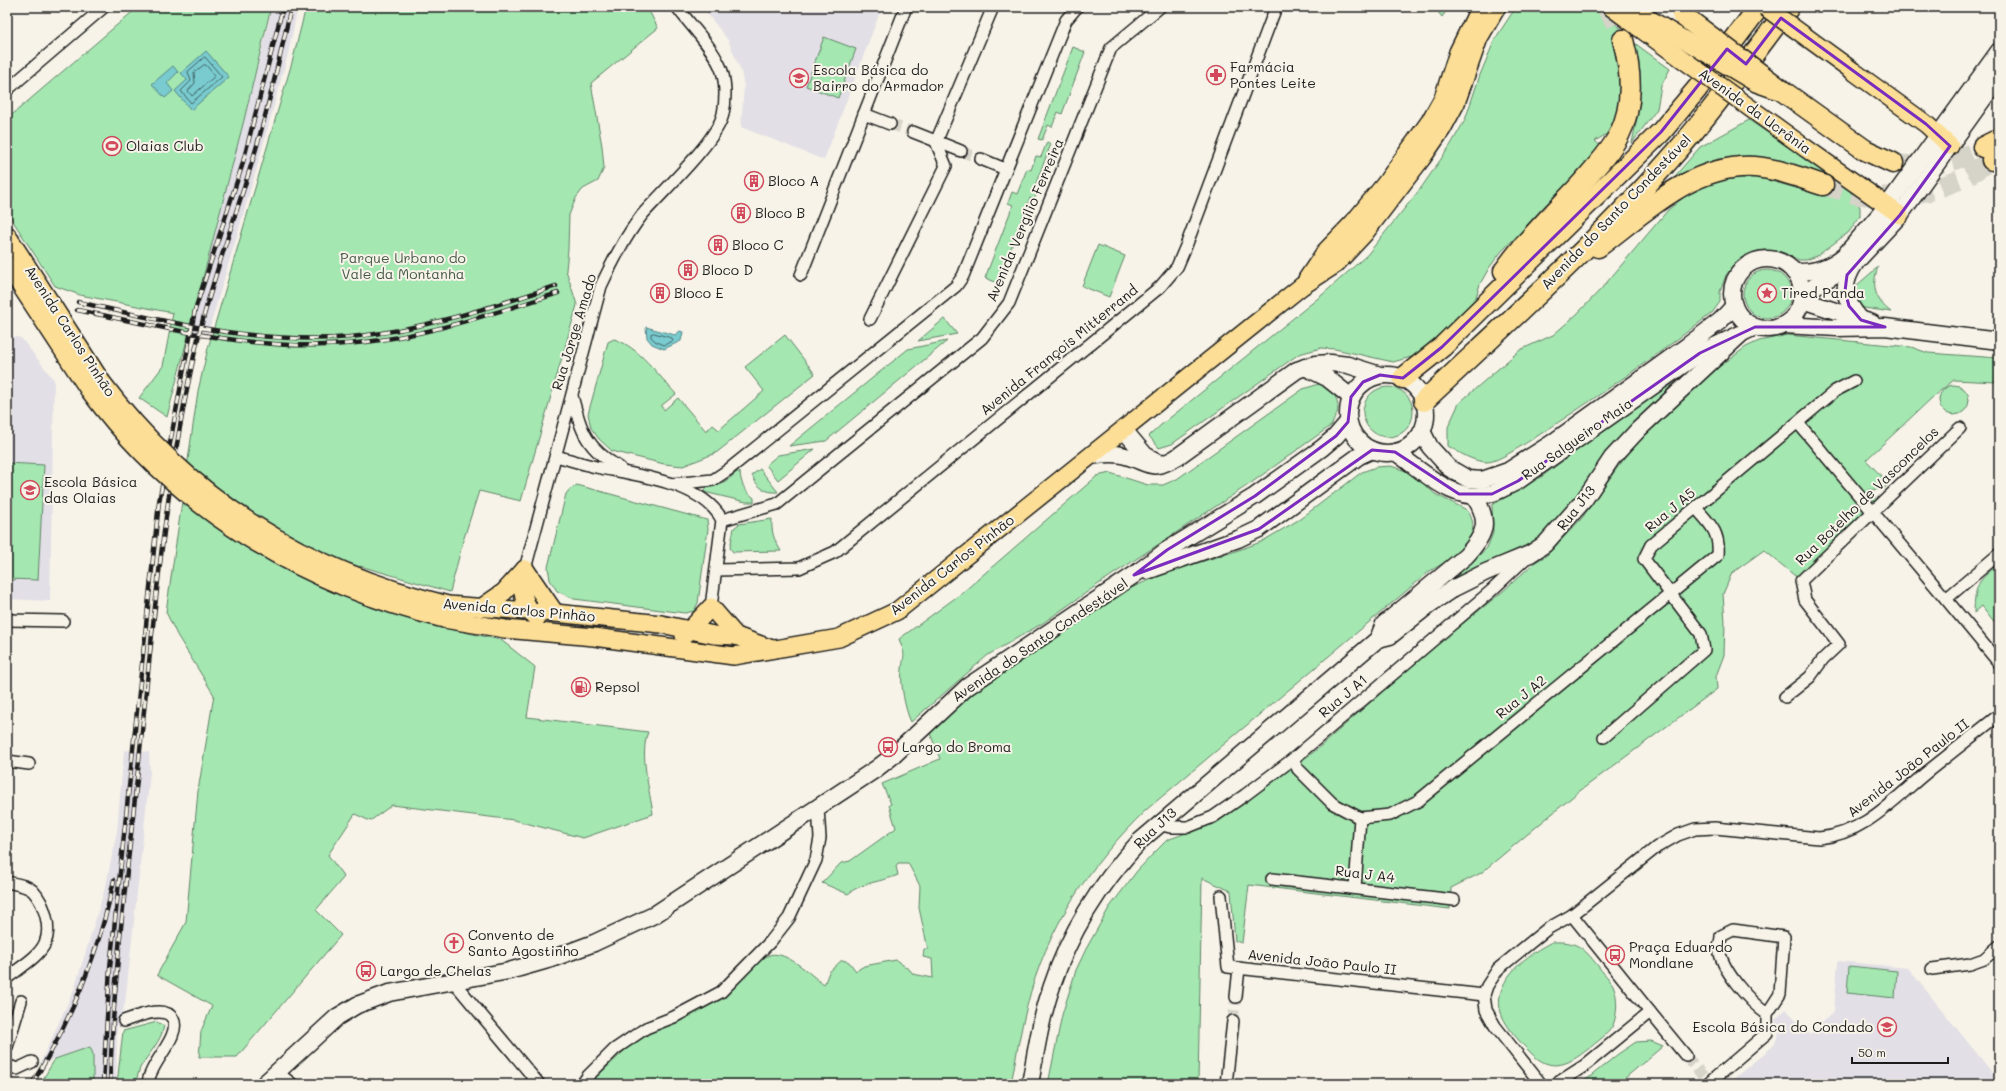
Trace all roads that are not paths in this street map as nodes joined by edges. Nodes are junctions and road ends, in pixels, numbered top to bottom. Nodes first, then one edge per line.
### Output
1 (104, 7) edge
2 (677, 7) edge
3 (906, 7) edge
4 (992, 7) edge
5 (1077, 7) edge
6 (1160, 7) edge
7 (1276, 7) edge
8 (1480, 7) edge
9 (1497, 7) edge
10 (1611, 7) edge
11 (1759, 7) edge
12 (1765, 7) edge
13 (1789, 7) edge
14 (1677, 11) edge
15 (1639, 17) edge
16 (1623, 40) tunnel mouth
17 (1999, 51) edge
18 (1999, 77) edge
19 (7, 90) edge
20 (1784, 92) junction
21 (864, 114) junction
22 (890, 124) tunnel mouth
23 (913, 132) tunnel mouth
24 (1943, 141) junction
25 (936, 142) junction
26 (961, 151) tunnel mouth
27 (981, 159) tunnel mouth
28 (1893, 163) tunnel mouth
29 (1005, 169) junction
30 (1823, 185) tunnel mouth
31 (1894, 210) junction
32 (7, 235) edge
33 (1856, 262) junction
34 (7, 265) edge
35 (1794, 272) junction
36 (801, 274) dead end
37 (1302, 286) junction
38 (1545, 287) junction
39 (1802, 297) junction
40 (1734, 306) junction
41 (870, 319) dead end
42 (1469, 320) junction
43 (1861, 320) junction
44 (1784, 325) junction
45 (1755, 327) junction
46 (1884, 327) junction
47 (1741, 334) junction
48 (1999, 341) edge
49 (1305, 367) junction
50 (1380, 375) junction
51 (1403, 378) junction
52 (1854, 381) dead end
53 (95, 386) junction
54 (572, 393) junction
55 (1351, 397) junction
56 (1424, 401) junction
57 (1348, 422) junction
58 (1798, 423) junction
59 (1960, 428) dead end
60 (1124, 430) junction
61 (1422, 431) junction
62 (1372, 450) junction
63 (1395, 452) junction
64 (556, 456) junction
65 (1091, 456) junction
66 (1135, 459) junction
67 (1169, 462) junction
68 (624, 470) junction
69 (672, 484) junction
70 (1474, 496) junction
71 (1696, 508) junction
72 (1871, 512) junction
73 (722, 520) junction
74 (1530, 554) junction
75 (1999, 554) edge
76 (525, 569) junction
77 (717, 570) junction
78 (1134, 575) junction
79 (1671, 594) junction
80 (1946, 599) junction
81 (711, 607) junction
82 (481, 608) junction
83 (530, 611) junction
84 (446, 612) junction
85 (555, 613) junction
86 (7, 620) edge
87 (63, 621) dead end
88 (691, 630) junction
89 (549, 632) junction
90 (736, 636) junction
91 (1378, 639) junction
92 (669, 646) junction
93 (774, 649) junction
94 (1999, 663) edge
95 (1786, 697) dead end
96 (1999, 715) edge
97 (1604, 737) dead end
98 (1293, 759) junction
99 (7, 761) edge
100 (29, 764) dead end
101 (818, 808) junction
102 (1360, 818) junction
103 (1158, 824) junction
104 (1272, 879) dead end
105 (7, 882) edge
106 (1355, 888) junction
107 (1221, 896) dead end
108 (1454, 900) dead end
109 (1572, 915) junction
110 (1999, 946) edge
111 (1239, 968) junction
112 (1932, 969) dead end
113 (7, 978) edge
114 (453, 981) junction
115 (1484, 995) junction
116 (1236, 997) tunnel mouth
117 (21, 1002) dead end
118 (1650, 1012) junction
119 (1767, 1014) junction
120 (124, 1021) dead end
121 (1233, 1021) tunnel mouth
122 (7, 1047) edge
123 (1686, 1056) tunnel mouth
124 (32, 1062) dead end
125 (7, 1066) edge
126 (277, 1072) junction
127 (1707, 1081) edge
128 (148, 1084) edge
129 (264, 1084) edge
130 (292, 1084) edge
131 (539, 1084) edge
132 (582, 1084) edge
133 (1030, 1084) edge
134 (1226, 1084) edge
135 (1541, 1084) edge
136 (1556, 1084) edge

1 - 19 street
2 - 54 street, Rua Jorge Amado
3 - 21 street
4 - 25 street
5 - 29 street
6 - 73 street, Avenida Vergílio Ferreira
7 - 77 street, Avenida François Mitterrand
8 - 37 main road
9 - 37 main road
10 - 15 main road, Avenida da Ucrânia
11 - 42 highway, Avenida do Santo Condestável
12 - 24 main road, bridge
13 - 38 highway, Avenida do Santo Condestável
14 - 20 highway, bridge
15 - 20 main road, bridge
15 - 31 main road, Avenida da Ucrânia, bridge
16 - 42 highway
17 - 24 main road
18 - 24 main road
20 - 28 highway
21 - 22 street
21 - 36 street
23 - 25 street
24 - 31 main road
25 - 26 street
25 - 41 street
27 - 29 street
29 - 69 street
30 - 38 highway
31 - 33 main road
31 - 35 main road
32 - 53 main road, Avenida Carlos Pinhão
33 - 39 main road
33 - 43 main road
34 - 53 main road, Avenida Carlos Pinhão
35 - 39 main road
35 - 40 main road
37 - 60 main road, Avenida Carlos Pinhão
38 - 56 highway, Avenida do Santo Condestável
39 - 43 main road
39 - 44 main road
40 - 45 main road
40 - 61 main road, Rua Salgueiro Maia
42 - 51 highway, Avenida do Santo Condestável
43 - 46 main road
44 - 45 main road
44 - 46 main road
45 - 47 main road, Rua Salgueiro Maia
46 - 48 main road
47 - 70 main road, Rua Salgueiro Maia
47 - 74 main road, Rua J13
49 - 50 main road
49 - 55 main road
49 - 67 main road
50 - 51 main road
50 - 55 main road
51 - 56 main road
52 - 58 street, Rua J A5
53 - 84 main road, Avenida Carlos Pinhão, bridge
54 - 64 street, Rua Jorge Amado
54 - 68 street
55 - 57 main road
56 - 61 main road
57 - 62 main road
57 - 78 main road, Avenida do Santo Condestável
58 - 71 street, Rua J A5
58 - 72 street
59 - 72 street, Rua Botelho de Vasconcelos
60 - 65 main road, Avenida Carlos Pinhão
60 - 66 main road
60 - 67 main road
61 - 63 main road
62 - 63 main road
62 - 78 main road, Avenida do Santo Condestável
63 - 70 main road, Rua Salgueiro Maia
64 - 68 street
64 - 76 street, Rua Jorge Amado
65 - 66 main road
65 - 93 main road, Avenida Carlos Pinhão
66 - 67 main road
68 - 69 street
69 - 73 street
70 - 91 main road, Rua J13
71 - 79 street, Rua J A2
71 - 79 street, Rua J A5
72 - 80 street
72 - 95 street, Rua Botelho de Vasconcelos
73 - 77 street
74 - 91 main road, Rua J13
74 - 98 street, Rua J A1
75 - 80 street
76 - 82 main road
76 - 83 main road
76 - 85 main road
77 - 81 street
78 - 101 main road, Avenida do Santo Condestável
79 - 97 street, Rua J A5
79 - 102 street, Rua J A2
80 - 94 street
81 - 88 main road
81 - 90 main road
82 - 83 main road, Avenida Carlos Pinhão
82 - 84 main road, Avenida Carlos Pinhão
83 - 85 main road, Avenida Carlos Pinhão
83 - 89 main road
84 - 89 main road, Avenida Carlos Pinhão
85 - 88 main road, Avenida Carlos Pinhão
86 - 87 street
88 - 90 main road, Avenida Carlos Pinhão
88 - 92 main road
89 - 92 main road, Avenida Carlos Pinhão
90 - 93 main road, Avenida Carlos Pinhão
91 - 103 main road, Rua J13
92 - 93 main road, Avenida Carlos Pinhão
96 - 109 street, Avenida João Paulo II
98 - 102 street
98 - 103 street, Rua J A1
99 - 100 street
101 - 114 main road
101 - 132 street
102 - 106 street
103 - 133 main road, Rua J13
104 - 106 street, Rua J A4
105 - 113 street
106 - 108 street, Rua J A4
107 - 111 street, Avenida João Paulo II
109 - 115 street
109 - 118 street
110 - 112 street
111 - 115 street, Avenida João Paulo II
111 - 116 street
114 - 126 main road
114 - 131 street
115 - 135 street
117 - 122 street
118 - 123 street
118 - 136 street
119 - 119 street
119 - 127 street
120 - 128 street
121 - 134 street
124 - 125 street
126 - 129 main road
126 - 130 street

